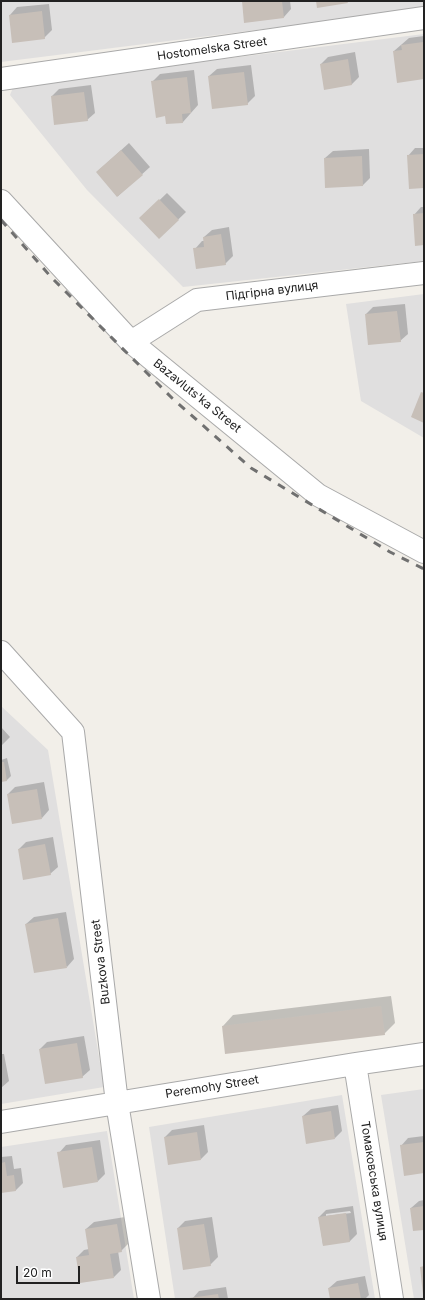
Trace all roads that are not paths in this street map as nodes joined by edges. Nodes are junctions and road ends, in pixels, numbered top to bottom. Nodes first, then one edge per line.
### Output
1 (424, 18) edge
2 (1, 79) edge
3 (1, 201) edge
4 (424, 273) edge
5 (131, 342) junction
6 (424, 552) edge
7 (1, 652) edge
8 (424, 1054) edge
9 (355, 1064) junction
10 (117, 1102) junction
11 (1, 1122) edge
12 (149, 1299) edge
13 (392, 1299) edge

1 - 2 street, Hostomelska Street
3 - 5 street, Bazavluts'ka Street
4 - 5 street, Підгірна вулиця
5 - 6 street, Bazavluts'ka Street
7 - 10 street, Buzkova Street
8 - 9 street, Peremohy Street
9 - 10 street, Peremohy Street
9 - 13 street, Томаковська вулиця
10 - 11 street, Peremohy Street
10 - 12 street, Buzkova Street

